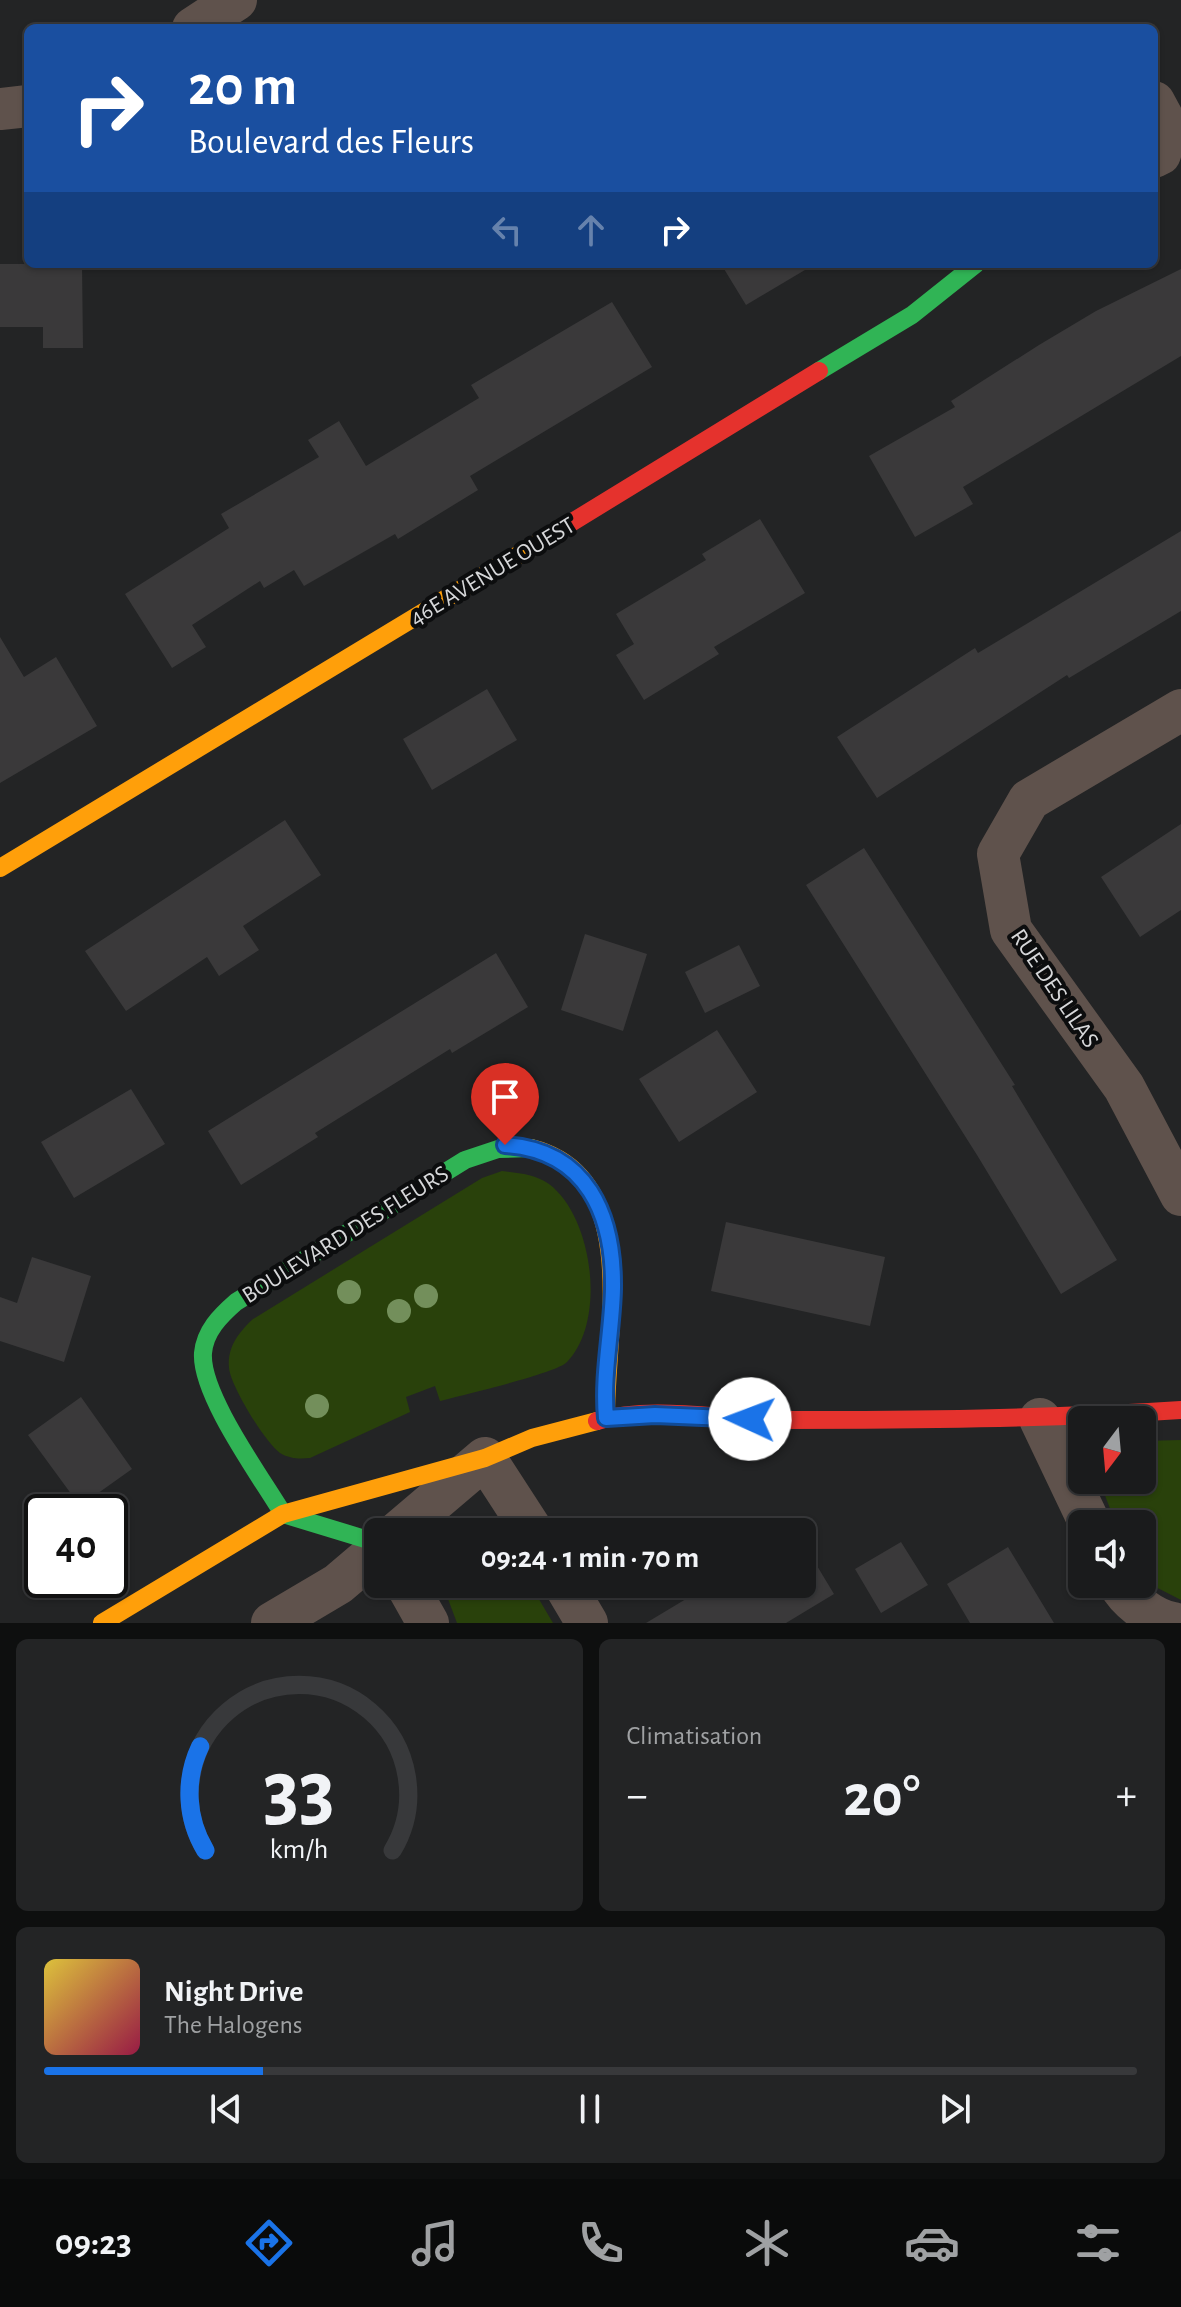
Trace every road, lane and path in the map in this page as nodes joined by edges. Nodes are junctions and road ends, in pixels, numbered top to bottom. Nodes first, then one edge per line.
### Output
1 (236, 0) edge
2 (199, 24) edge
3 (24, 106) edge
4 (0, 109) edge
5 (1158, 109) edge
6 (1158, 155) edge
7 (971, 268) edge
8 (1181, 710) edge
9 (0, 868) edge
10 (1181, 1195) edge
11 (1181, 1410) edge
12 (606, 1418) junction
13 (1040, 1419) junction
14 (485, 1458) junction
15 (353, 1495) junction
16 (1083, 1510) edge
17 (283, 1514) junction
18 (367, 1518) edge
19 (414, 1518) edge
20 (524, 1518) edge
21 (364, 1539) edge
22 (364, 1562) edge
23 (414, 1598) edge
24 (572, 1598) edge
25 (1131, 1598) edge
26 (102, 1623) edge
27 (272, 1623) edge
28 (428, 1623) edge
29 (587, 1623) edge
30 (1173, 1623) edge

1 - 2 street
3 - 4 street
5 - 6 street
7 - 9 street, 46E AVENUE OUEST
8 - 10 street, RUE DES LILAS
11 - 13 street
12 - 13 street
12 - 14 street
12 - 17 street, BOULEVARD DES FLEURS
13 - 16 street
14 - 15 street
14 - 19 street
14 - 20 street
15 - 17 street
15 - 18 street
17 - 21 street
17 - 26 street
22 - 27 street
23 - 28 street
24 - 29 street
25 - 30 street

